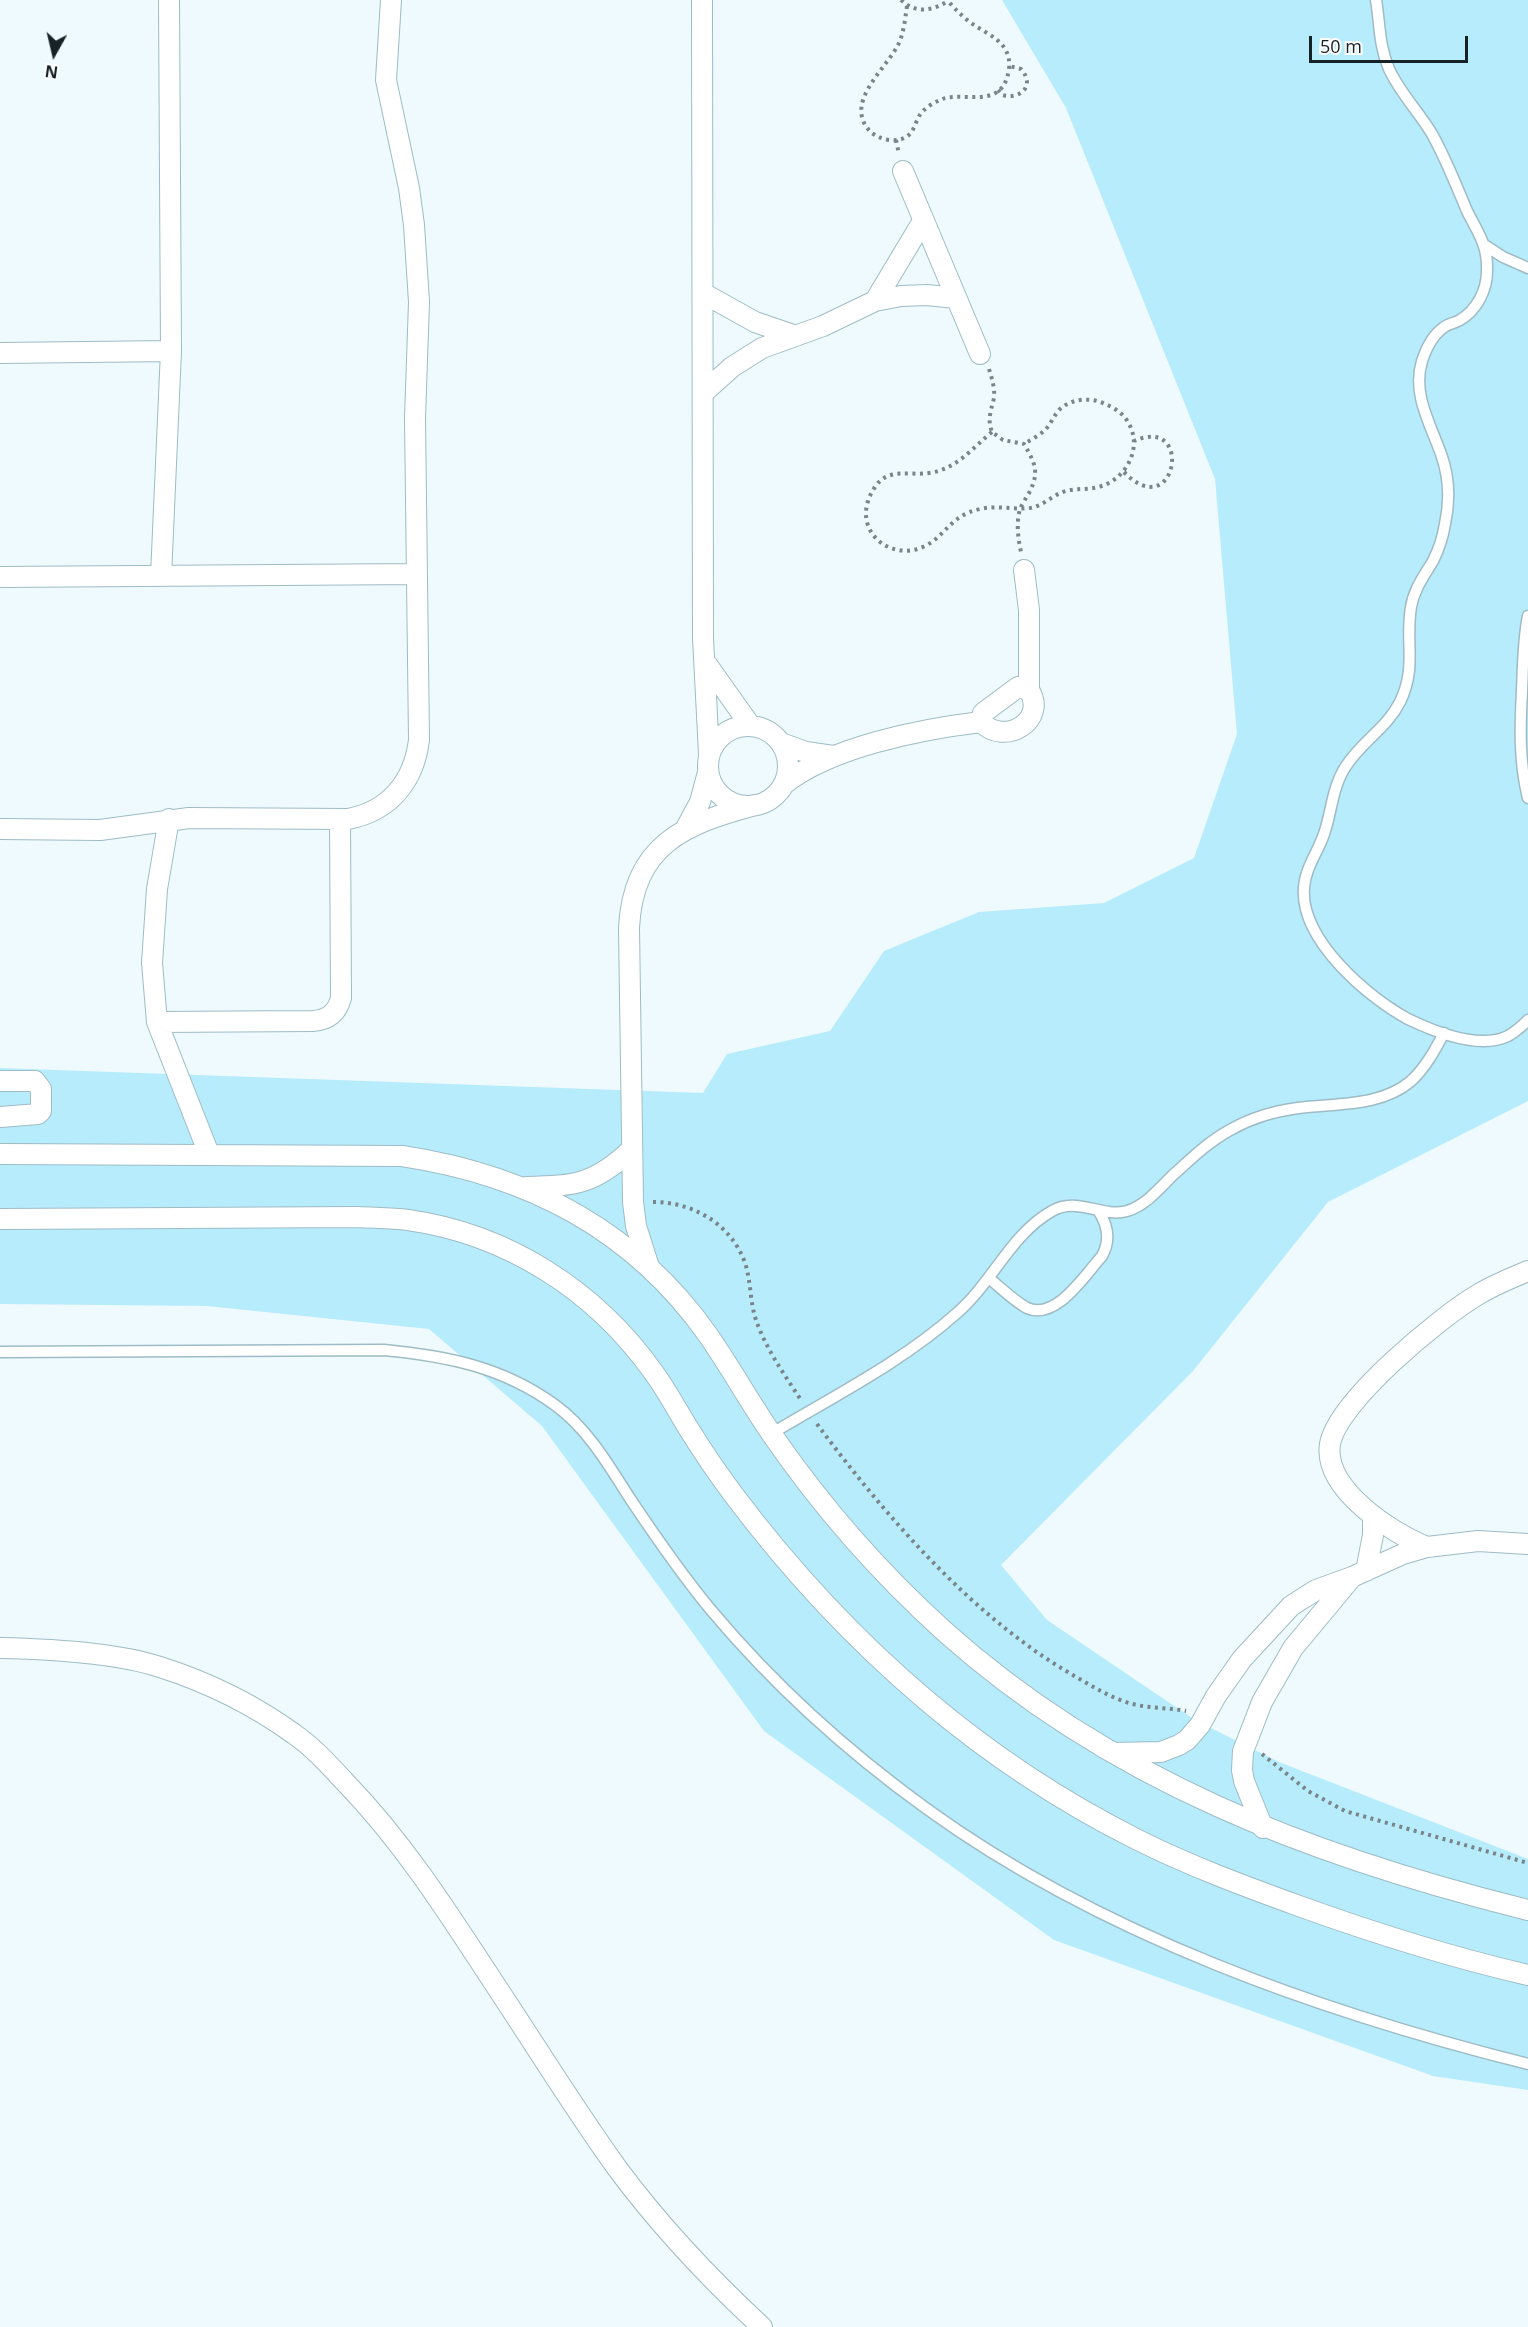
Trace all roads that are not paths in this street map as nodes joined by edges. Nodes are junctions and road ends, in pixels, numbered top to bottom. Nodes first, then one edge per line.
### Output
1 (169, 0) edge
2 (391, 0) edge
3 (702, 0) edge
4 (1376, 0) edge
5 (903, 171) dead end
6 (923, 221) junction
7 (1486, 246) junction
8 (1528, 268) edge
9 (703, 293) junction
10 (956, 298) junction
11 (875, 301) junction
12 (796, 336) junction
13 (171, 351) junction
14 (0, 353) edge
15 (980, 354) road end
16 (703, 393) junction
17 (1024, 570) road end
18 (417, 573) junction
19 (161, 576) junction
20 (0, 577) edge
21 (1528, 616) edge
22 (705, 661) junction
23 (1029, 690) junction
24 (981, 722) junction
25 (750, 725) junction
26 (781, 743) junction
27 (833, 756) junction
28 (708, 763) junction
29 (783, 785) junction
30 (1528, 798) edge
31 (755, 805) junction
32 (169, 819) junction
33 (340, 820) junction
34 (686, 828) junction
35 (0, 830) edge
36 (1528, 1020) edge
37 (157, 1022) junction
38 (1444, 1033) junction
39 (0, 1081) edge
40 (0, 1117) edge
41 (632, 1149) junction
42 (0, 1154) edge
43 (209, 1154) junction
44 (524, 1187) junction
45 (1098, 1210) junction
46 (0, 1219) edge
47 (649, 1267) junction
48 (1528, 1271) edge
49 (990, 1279) junction
50 (0, 1352) edge
51 (771, 1434) junction
52 (1373, 1516) junction
53 (1528, 1544) edge
54 (1427, 1547) junction
55 (1359, 1574) junction
56 (0, 1648) edge
57 (1113, 1753) junction
58 (1263, 1828) junction
59 (1528, 1910) edge
60 (1528, 1975) edge
61 (1528, 2064) edge
62 (762, 2327) edge

1 - 13 street
2 - 18 street
3 - 9 street
4 - 7 lane
5 - 6 street
6 - 10 street
6 - 11 street
7 - 8 lane
7 - 38 lane
9 - 12 street
9 - 16 street
10 - 11 street
10 - 15 street
11 - 12 street
12 - 16 street
13 - 14 street
13 - 19 street
16 - 22 street
17 - 23 street
18 - 19 street
18 - 33 street
19 - 20 street
21 - 30 lane
22 - 25 street
22 - 28 street
23 - 24 street
23 - 24 street
24 - 27 street
25 - 26 street
25 - 28 street
26 - 27 street
26 - 29 street
27 - 29 street
28 - 31 street
28 - 34 street
29 - 31 street
31 - 34 street
32 - 33 street
32 - 35 street
32 - 37 street
33 - 37 street
34 - 41 street
36 - 38 lane
37 - 43 street
38 - 45 lane
39 - 40 street
41 - 44 street
41 - 47 street
42 - 43 street
43 - 44 street
44 - 47 street
45 - 49 lane
45 - 49 lane
46 - 60 street
47 - 51 street
48 - 52 street
49 - 51 lane
50 - 61 lane
51 - 57 street
52 - 54 street
52 - 55 street
53 - 54 street
54 - 55 street
55 - 57 street
55 - 58 street
56 - 62 street
57 - 58 street
58 - 59 street

